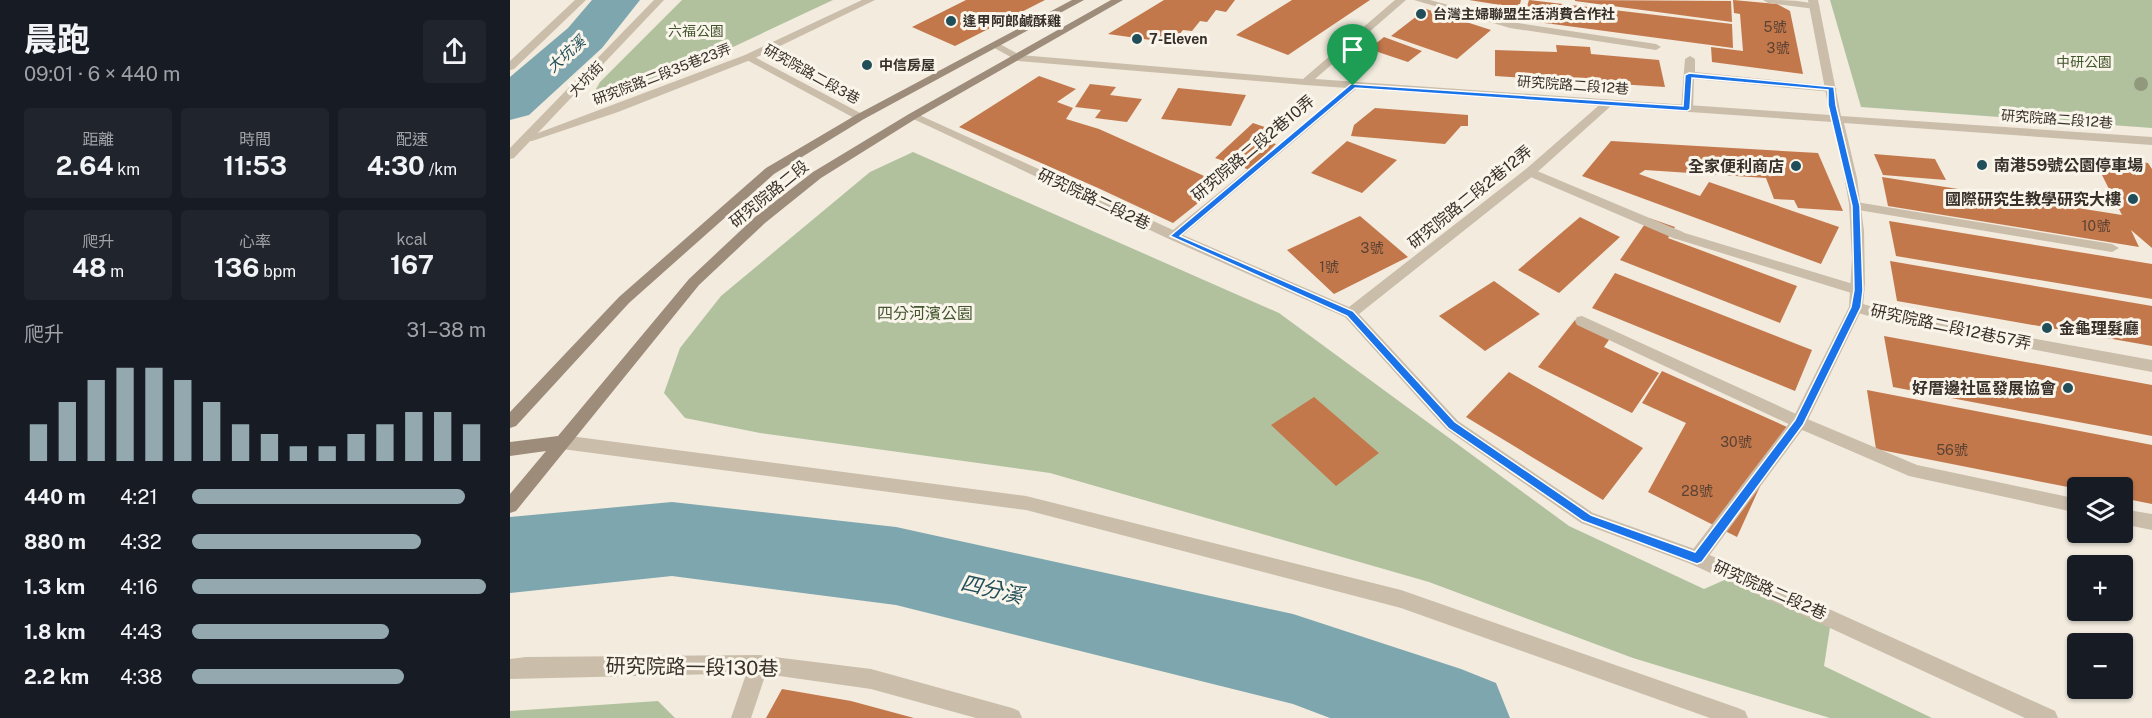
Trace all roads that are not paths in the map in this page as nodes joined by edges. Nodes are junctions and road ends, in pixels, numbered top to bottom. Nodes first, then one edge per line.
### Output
1 (582, 0) edge
2 (660, 0) edge
3 (870, 0) edge
4 (1079, 0) edge
5 (1118, 0) edge
6 (1401, 0) edge
7 (1419, 0) edge
8 (1768, 0) edge
9 (1814, 3) edge
10 (994, 45) junction
11 (1656, 47) dead end
12 (749, 57) junction
13 (1018, 58) junction
14 (1690, 60) dead end
15 (510, 67) edge
16 (1689, 75) junction
17 (1305, 82) junction
18 (1353, 86) junction
19 (1832, 89) junction
20 (1608, 103) junction
21 (1687, 109) junction
22 (913, 116) junction
23 (860, 117) junction
24 (1837, 118) junction
25 (528, 139) junction
26 (2152, 141) edge
27 (510, 155) edge
28 (1530, 172) junction
29 (1856, 206) junction
30 (1174, 236) junction
31 (2112, 248) dead end
32 (1858, 290) junction
33 (1856, 307) junction
34 (1350, 314) junction
35 (1582, 321) dead end
36 (2152, 366) edge
37 (510, 422) edge
38 (1799, 422) junction
39 (562, 442) junction
40 (510, 449) edge
41 (512, 504) edge
42 (2067, 504) edge
43 (2133, 518) edge
44 (2152, 522) edge
45 (1697, 558) junction
46 (759, 664) junction
47 (510, 669) edge
48 (741, 718) edge
49 (1012, 718) edge
50 (1738, 718) edge
51 (2048, 718) edge

1 - 15 street
2 - 25 street, 大坑街
3 - 12 street, 研究院路二段35巷23弄
4 - 10 main road, 研究院路二段
5 - 13 main road, 研究院路二段
6 - 17 street
7 - 11 street
8 - 9 street
9 - 19 street, 研究院路二段12巷57弄
10 - 13 street, 研究院路二段12巷
10 - 23 main road, 研究院路二段
12 - 23 street, 研究院路二段3巷
12 - 25 street, 研究院路二段35巷23弄
13 - 17 street, 研究院路二段12巷
13 - 22 main road, 研究院路二段
14 - 16 street
16 - 19 street
16 - 21 street
17 - 18 street, 研究院路二段12巷
18 - 20 street, 研究院路二段12巷
18 - 30 street, 研究院路二段2巷10弄
19 - 24 street, 研究院路二段12巷57弄
20 - 21 street, 研究院路二段12巷
20 - 28 street, 研究院路二段2巷12弄
21 - 24 street, 研究院路二段12巷
22 - 30 street, 研究院路二段2巷
22 - 39 main road, 研究院路二段
23 - 37 main road, 研究院路二段
24 - 26 street, 研究院路二段12巷
24 - 29 street, 研究院路二段12巷57弄
25 - 27 street, 大坑街
28 - 32 street, 研究院路二段12巷57弄
28 - 34 street, 研究院路二段2巷12弄
29 - 31 street
29 - 32 street, 研究院路二段12巷57弄
30 - 34 street, 研究院路二段2巷
32 - 33 street, 研究院路二段12巷57弄
33 - 36 street, 研究院路二段12巷57弄
33 - 38 street, 研究院路二段12巷57弄
34 - 45 street, 研究院路二段2巷
35 - 38 street
38 - 42 street
38 - 45 street, 研究院路二段12巷57弄
39 - 40 main road
39 - 41 main road, 研究院路二段
39 - 50 street
43 - 44 street
45 - 51 street, 研究院路二段2巷
46 - 47 street, 研究院路一段130巷
46 - 48 street
46 - 49 street, 研究院路一段130巷

